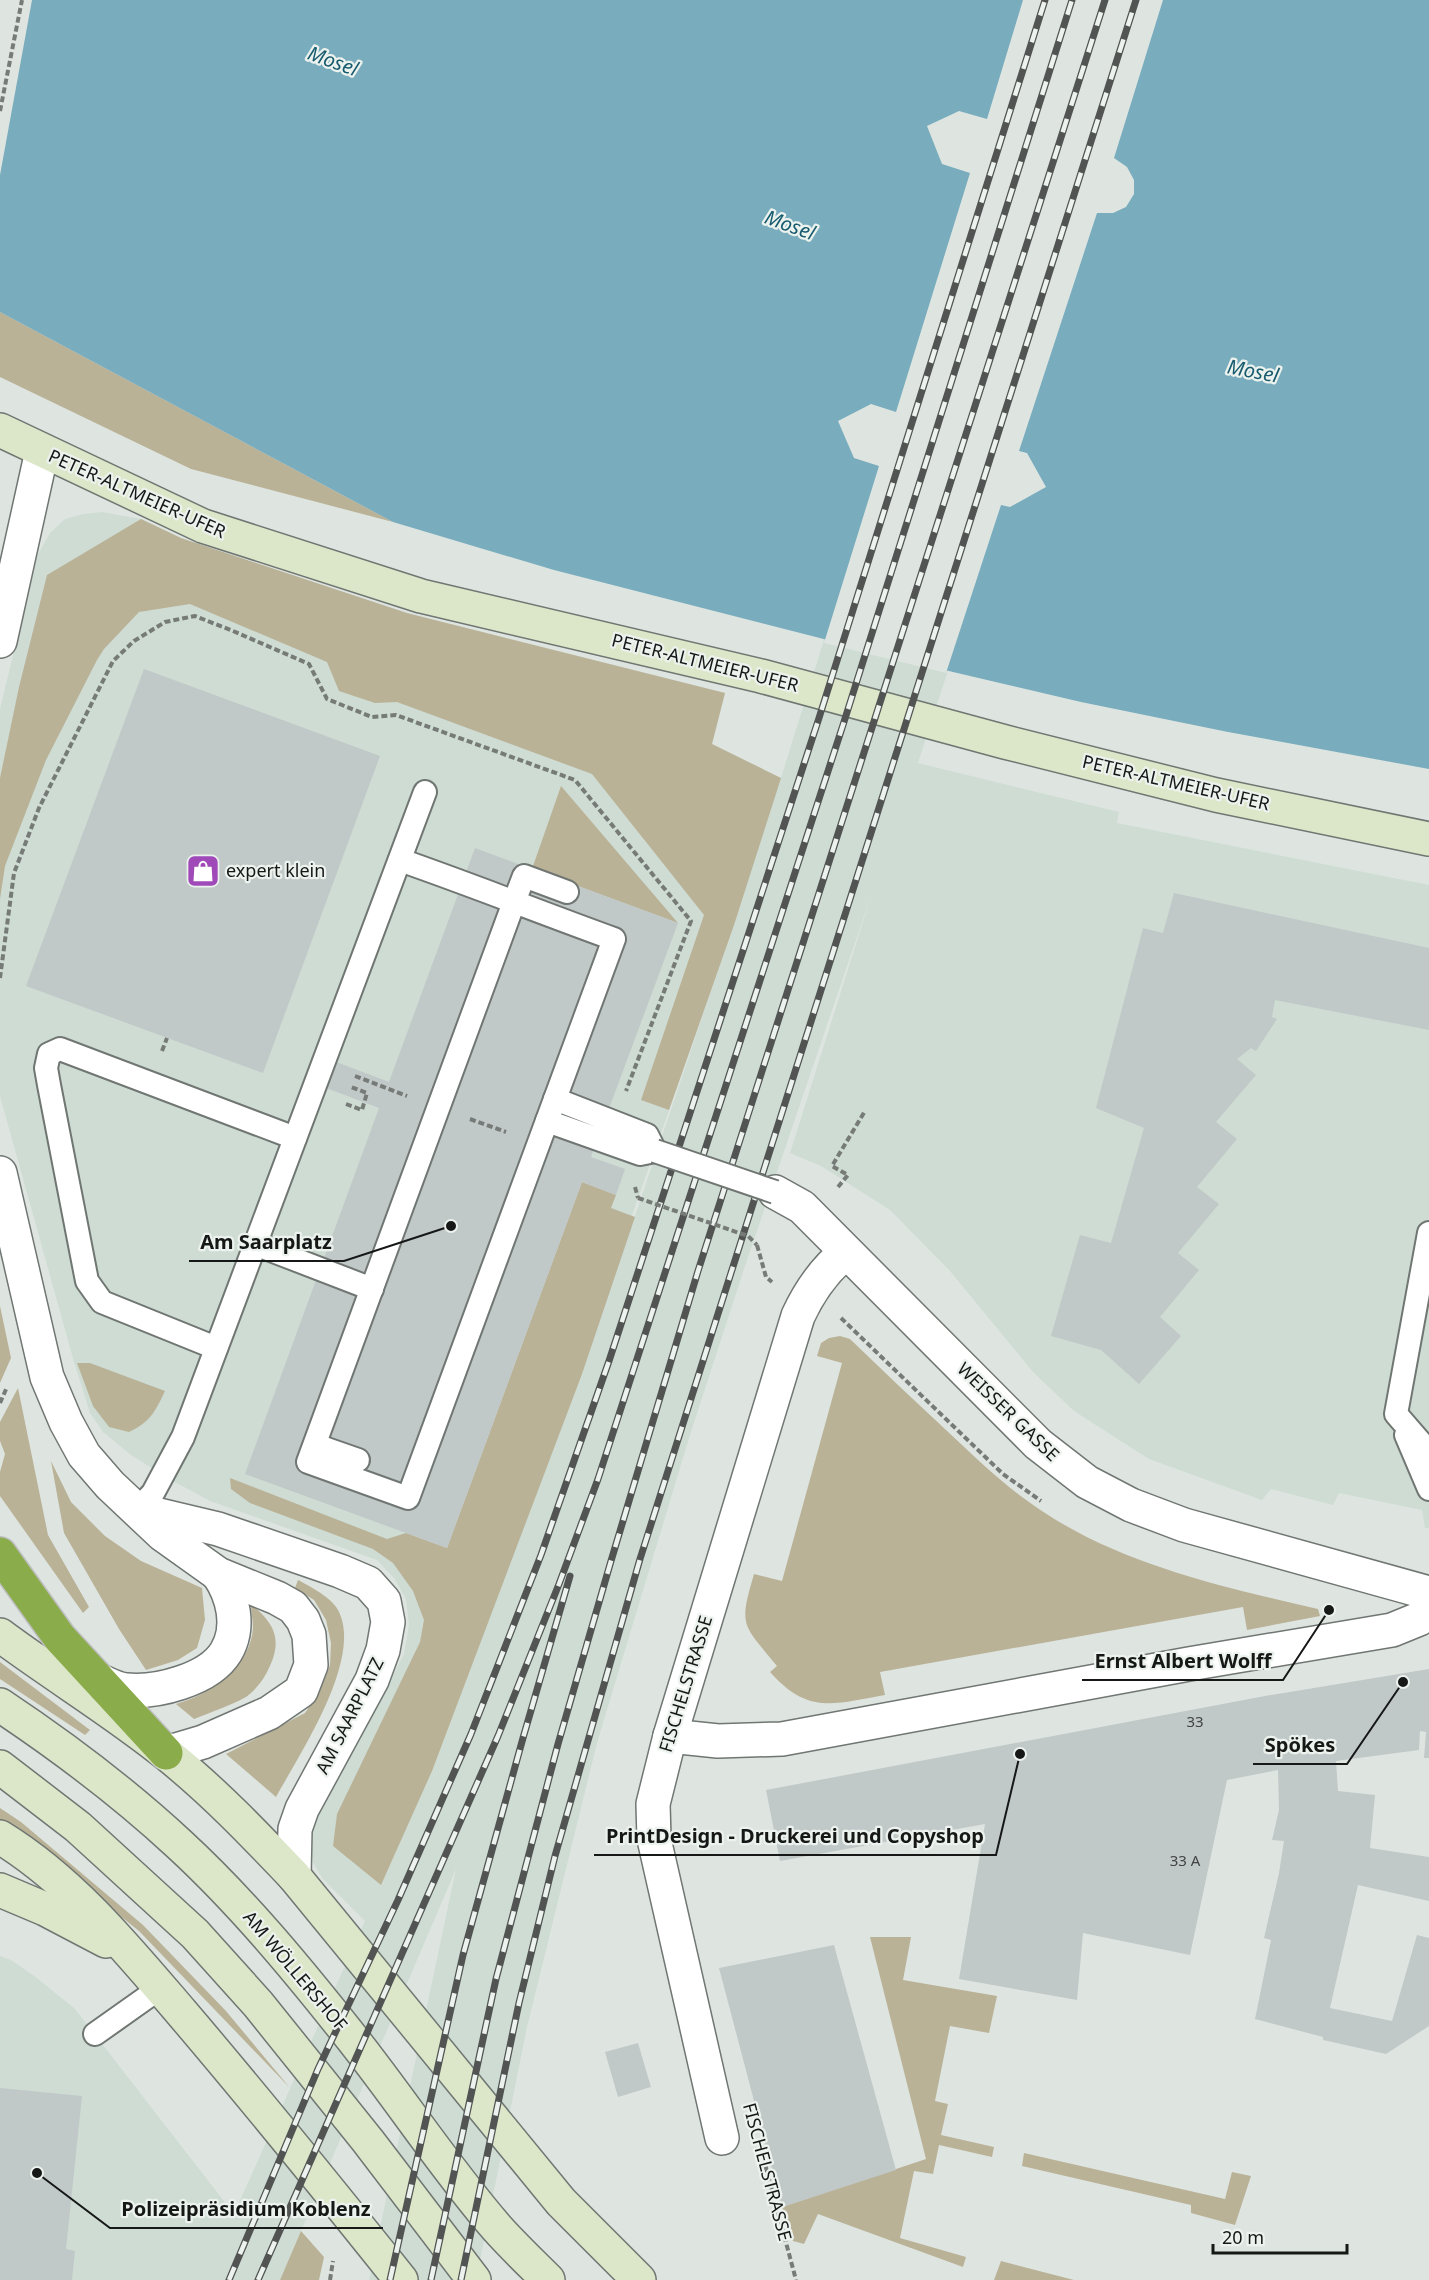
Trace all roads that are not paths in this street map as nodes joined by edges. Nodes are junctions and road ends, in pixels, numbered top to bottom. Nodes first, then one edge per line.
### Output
1 (0, 430) edge
2 (42, 451) junction
3 (0, 641) edge
4 (425, 792) dead end
5 (1429, 839) edge
6 (400, 860) junction
7 (567, 892) dead end
8 (514, 902) junction
9 (555, 1100) junction
10 (547, 1121) junction
11 (295, 1138) junction
12 (655, 1151) junction
13 (0, 1173) edge
14 (775, 1192) joint
15 (1429, 1233) edge
16 (255, 1244) junction
17 (846, 1252) junction
18 (372, 1289) junction
19 (216, 1348) junction
20 (1396, 1413) junction
21 (315, 1445) junction
22 (1429, 1452) edge
23 (358, 1460) dead end
24 (1429, 1489) edge
25 (137, 1510) junction
26 (0, 1554) edge
27 (218, 1574) junction
28 (1429, 1593) edge
29 (1429, 1610) edge
30 (0, 1635) edge
31 (96, 1679) junction
32 (0, 1705) edge
33 (670, 1736) junction
34 (166, 1753) junction
35 (0, 1767) edge
36 (0, 1837) edge
37 (294, 1876) junction
38 (0, 1890) edge
39 (129, 1953) junction
40 (160, 1988) junction
41 (95, 2034) dead end
42 (722, 2138) dead end
43 (401, 2280) edge
44 (474, 2280) edge
45 (548, 2280) edge
46 (639, 2280) edge

1 - 2 street, PETER-ALTMEIER-UFER
2 - 3 street
2 - 5 street, PETER-ALTMEIER-UFER
4 - 6 lane
6 - 8 lane
6 - 11 lane
7 - 8 lane
8 - 9 lane
8 - 18 lane
9 - 10 lane
9 - 12 lane
10 - 12 lane
10 - 21 lane
11 - 16 lane
11 - 19 lane
12 - 14 lane, bridge
13 - 25 street, AM SAARPLATZ
14 - 17 street, WEISSER GASSE
15 - 20 lane
16 - 18 lane
16 - 19 lane
17 - 28 street, WEISSER GASSE
17 - 33 street, FISCHELSTRASSE
18 - 21 lane
19 - 25 lane
20 - 22 lane
20 - 24 lane
21 - 23 lane
25 - 27 street, AM SAARPLATZ
25 - 37 street, AM SAARPLATZ
26 - 31 highway
27 - 31 street
27 - 34 street, AM SAARPLATZ
29 - 33 street
30 - 34 street
31 - 34 highway
32 - 45 street, AM WÖLLERSHOF
33 - 42 street, FISCHELSTRASSE
34 - 37 street
35 - 44 street
36 - 39 street
37 - 46 street
38 - 39 street
39 - 40 street
40 - 41 lane
40 - 43 street

